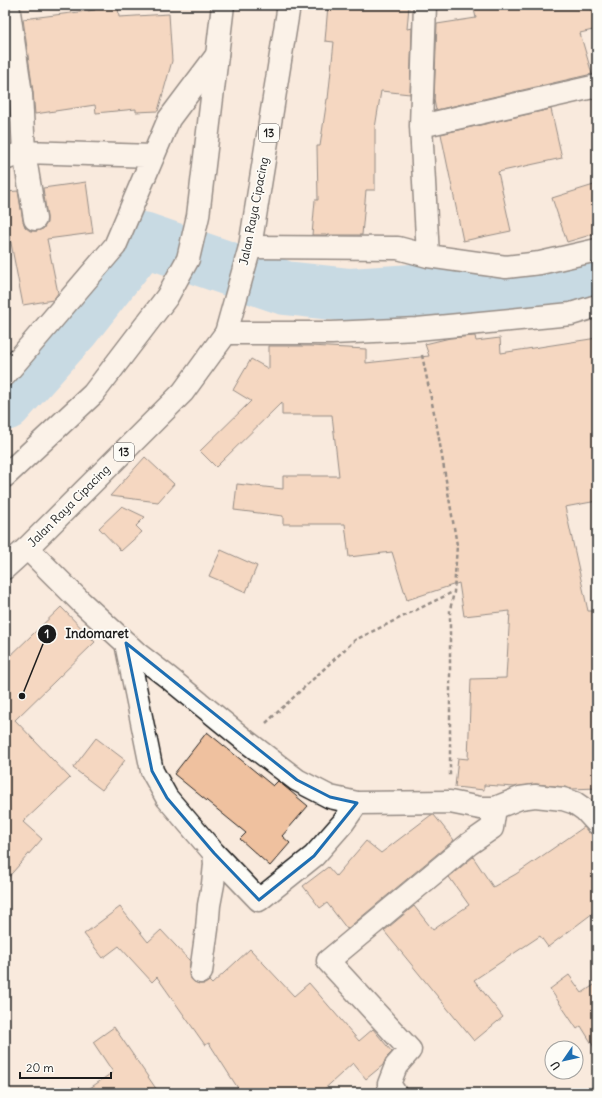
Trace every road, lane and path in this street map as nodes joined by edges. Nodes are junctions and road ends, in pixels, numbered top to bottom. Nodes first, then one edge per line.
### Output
1 (8, 5) edge
2 (223, 5) edge
3 (289, 5) edge
4 (425, 5) edge
5 (217, 55) junction
6 (597, 86) edge
7 (421, 126) junction
8 (15, 156) edge
9 (153, 156) junction
10 (35, 219) dead end
11 (597, 250) edge
12 (248, 254) junction
13 (428, 256) junction
14 (597, 306) edge
15 (228, 329) junction
16 (417, 329) junction
17 (5, 375) edge
18 (5, 476) edge
19 (26, 548) junction
20 (5, 568) edge
21 (454, 592) junction
22 (126, 643) junction
23 (246, 741) junction
24 (450, 802) junction
25 (357, 803) junction
26 (495, 808) junction
27 (597, 823) edge
28 (214, 853) junction
29 (201, 972) dead end
30 (395, 1093) edge

1 - 8 main road
2 - 5 main road
3 - 12 main road, Jalan Raya Cipacing / 13
4 - 7 main road
5 - 9 main road
5 - 18 main road
6 - 7 main road
7 - 13 main road
8 - 9 main road
8 - 10 main road
9 - 17 main road
11 - 13 main road
12 - 13 main road
12 - 15 main road, Jalan Raya Cipacing / 13
14 - 16 main road
15 - 16 main road
15 - 19 main road, Jalan Raya Cipacing / 13
16 - 21 path
19 - 20 main road, Jalan Raya Cipacing / 13
19 - 22 main road
21 - 23 path
21 - 24 path
22 - 23 main road
22 - 28 main road
23 - 25 main road
24 - 25 main road
24 - 26 main road
25 - 28 main road
26 - 27 main road
26 - 30 main road
28 - 29 main road

